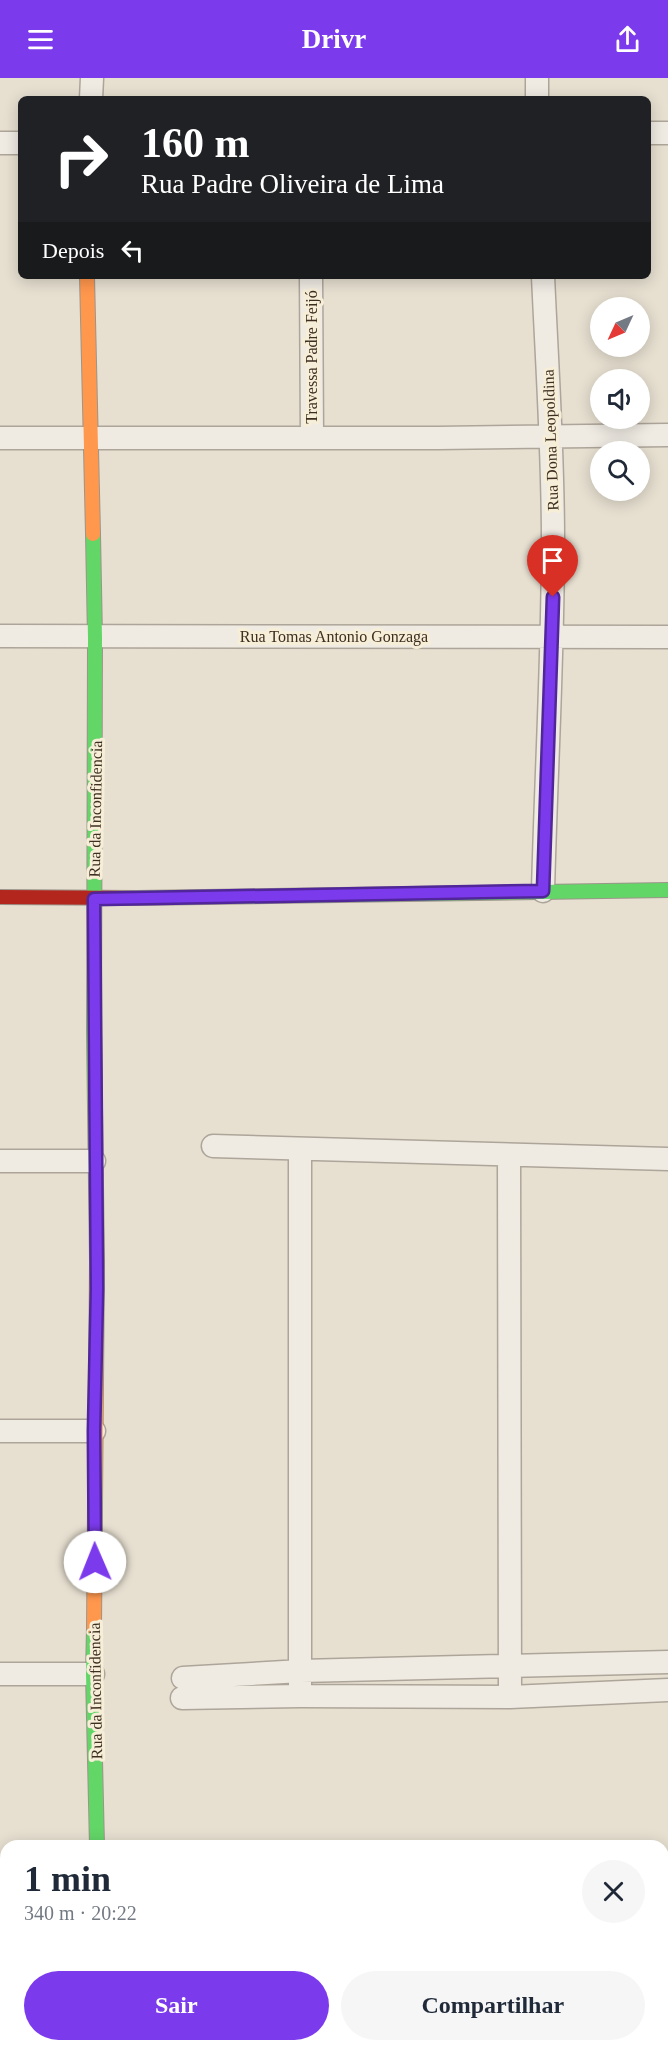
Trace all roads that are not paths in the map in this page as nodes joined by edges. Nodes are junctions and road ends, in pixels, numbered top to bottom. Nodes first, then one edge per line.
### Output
1 (92, 78) edge
2 (537, 78) edge
3 (91, 96) edge
4 (537, 96) edge
5 (651, 133) edge
6 (668, 133) edge
7 (0, 143) edge
8 (18, 143) edge
9 (87, 279) edge
10 (311, 279) edge
11 (543, 279) edge
12 (668, 435) edge
13 (90, 436) junction
14 (550, 436) junction
15 (0, 438) edge
16 (312, 438) junction
17 (0, 636) edge
18 (552, 636) junction
19 (668, 637) edge
20 (95, 638) junction
21 (668, 890) edge
22 (543, 891) junction
23 (0, 897) edge
24 (94, 899) junction
25 (213, 1146) dead end
26 (300, 1150) junction
27 (509, 1156) junction
28 (668, 1160) edge
29 (0, 1161) edge
30 (94, 1161) junction
31 (0, 1431) edge
32 (94, 1431) junction
33 (668, 1662) edge
34 (509, 1667) junction
35 (301, 1671) junction
36 (0, 1674) edge
37 (93, 1674) junction
38 (668, 1690) edge
39 (300, 1696) junction
40 (510, 1697) junction
41 (97, 1840) edge

1 - 3 street
2 - 4 street
5 - 6 street
7 - 8 street
9 - 13 street, Rua da Inconfidencia
10 - 16 street, Travessa Padre Feijó
11 - 14 street, Rua Dona Leopoldina
12 - 14 street
13 - 15 street
13 - 16 street
13 - 20 street, Rua da Inconfidencia
14 - 16 street
14 - 18 street, Rua Dona Leopoldina
17 - 20 street, Rua Tomas Antonio Gonzaga
18 - 19 street, Rua Tomas Antonio Gonzaga
18 - 20 street, Rua Tomas Antonio Gonzaga
18 - 22 street, Rua Dona Leopoldina
20 - 24 street, Rua da Inconfidencia
21 - 22 street
22 - 24 street
23 - 24 street
24 - 30 street, Rua da Inconfidencia
25 - 26 street
26 - 27 street
26 - 35 street
27 - 28 street
27 - 34 street
29 - 30 street
30 - 32 street, Rua da Inconfidencia
31 - 32 street
32 - 37 street, Rua da Inconfidencia
33 - 34 street
34 - 35 street
34 - 40 street
35 - 39 street
35 - 39 street
36 - 37 street
37 - 41 street, Rua da Inconfidencia
38 - 40 street
39 - 40 street

